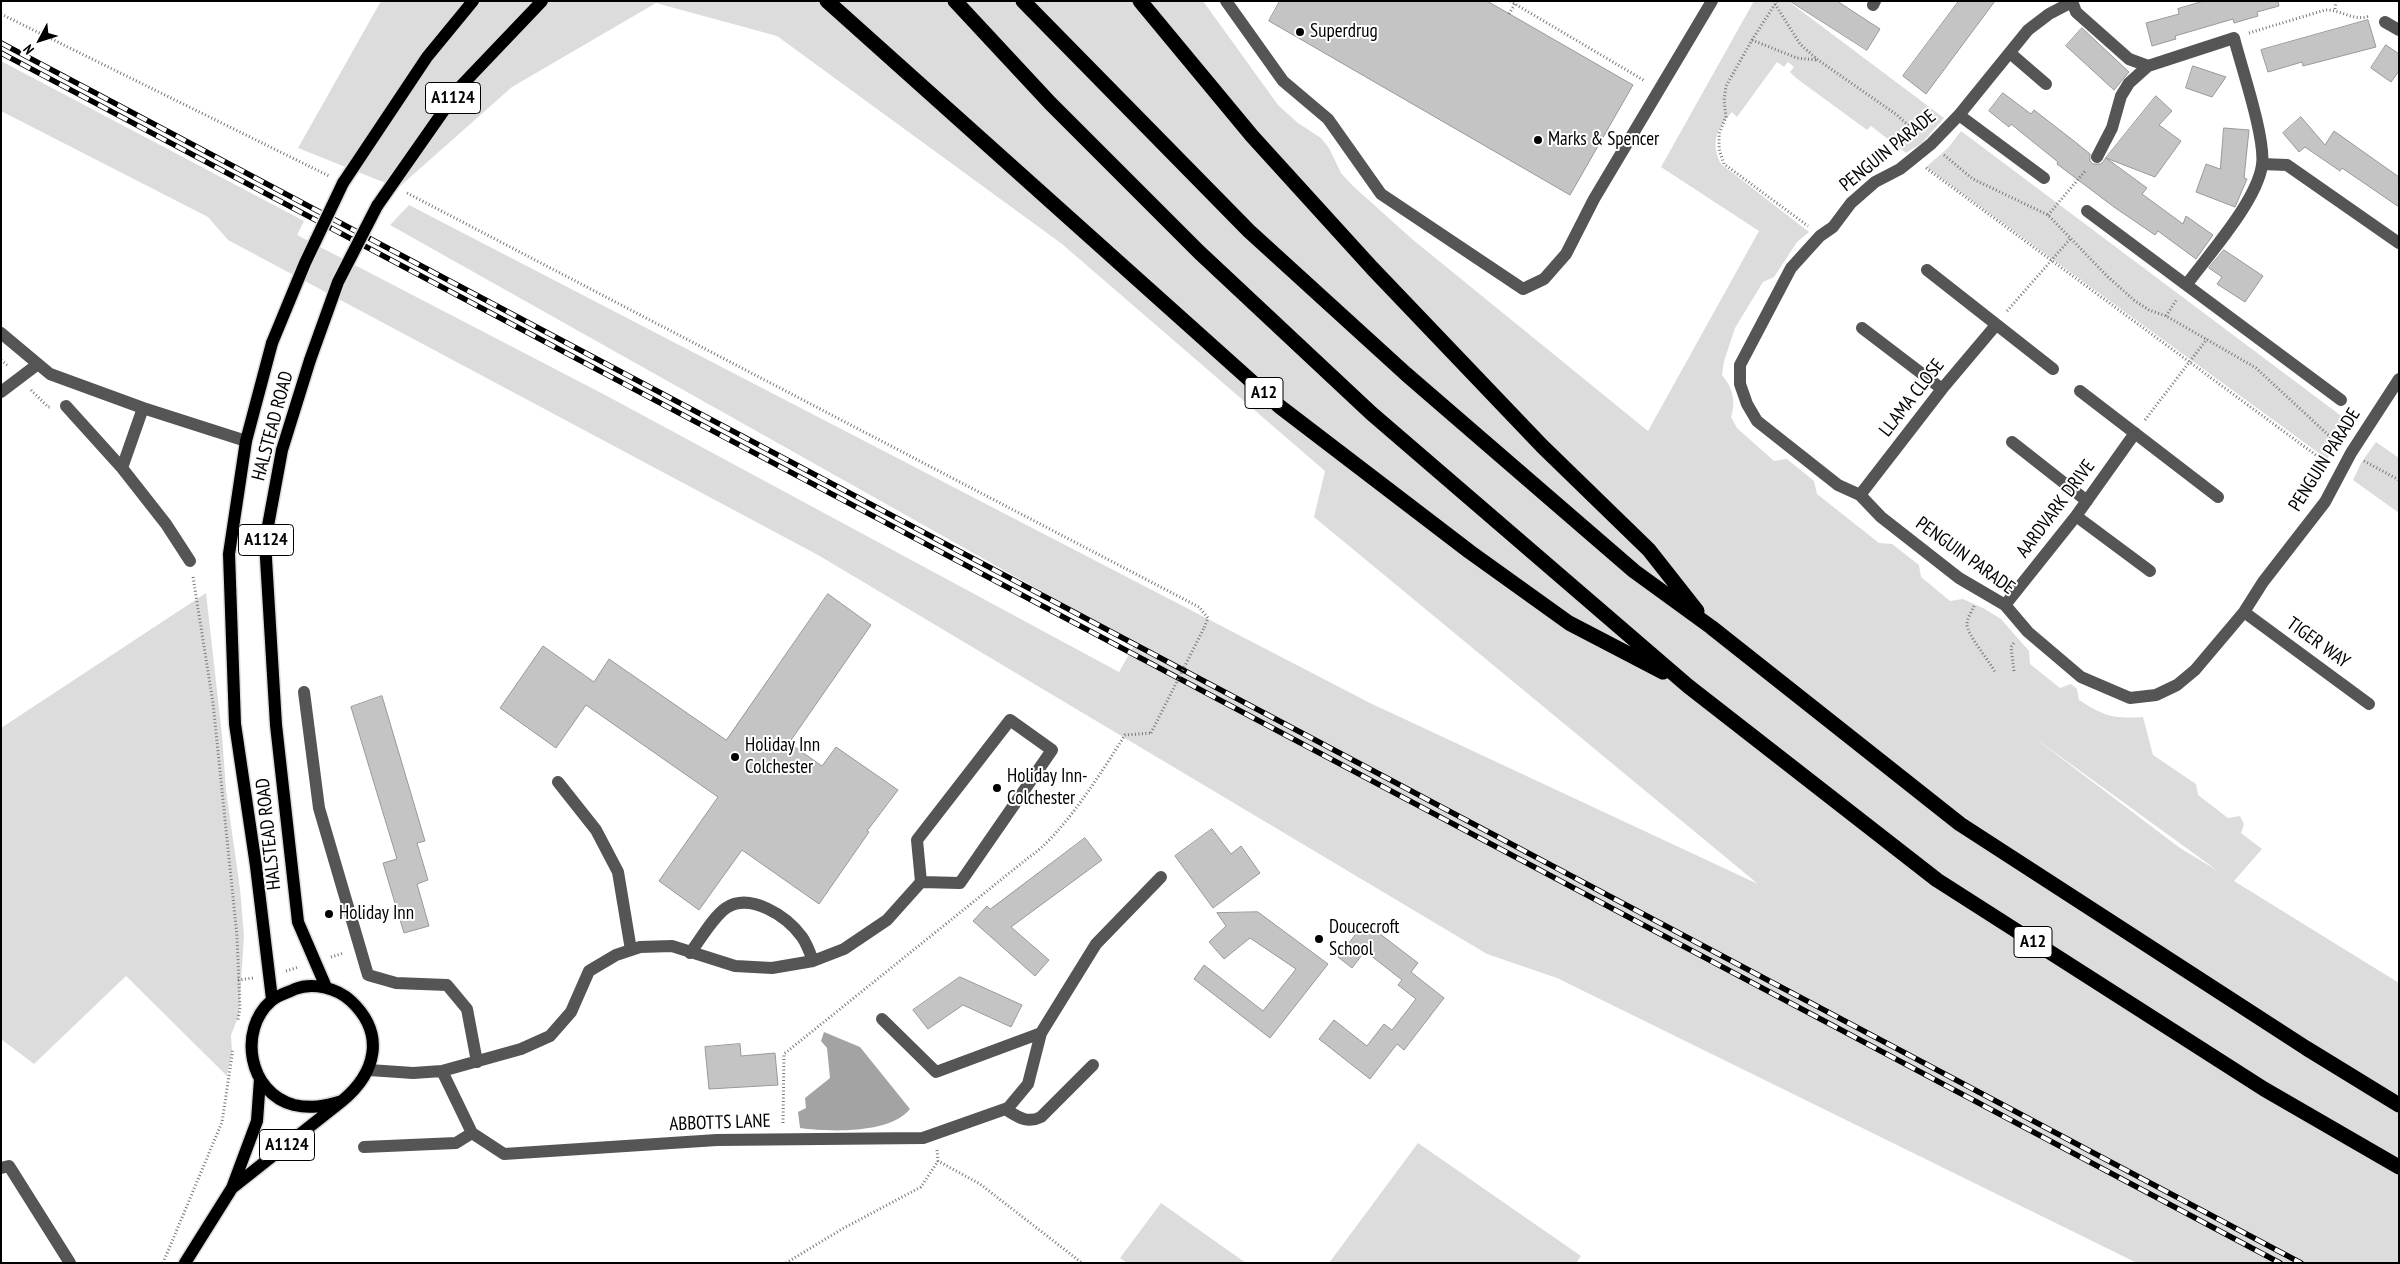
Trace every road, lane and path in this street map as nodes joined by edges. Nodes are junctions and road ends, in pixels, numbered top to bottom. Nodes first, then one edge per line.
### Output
1 (473, 1) edge
2 (542, 1) edge
3 (827, 1) edge
4 (955, 1) edge
5 (1023, 1) edge
6 (1140, 1) edge
7 (1226, 1) edge
8 (1510, 1) edge
9 (1712, 1) edge
10 (2336, 1) edge
11 (1776, 2) edge
12 (2072, 2) edge
13 (1515, 4) junction
14 (2335, 9) junction
15 (1, 14) edge
16 (1509, 14) dead end
17 (2380, 17) joint
18 (2399, 30) edge
19 (2234, 38) junction
20 (1752, 40) junction
21 (2010, 53) junction
22 (1818, 60) junction
23 (2148, 66) junction
24 (2046, 84) dead end
25 (1660, 90) junction
26 (1959, 115) junction
27 (1931, 144) junction
28 (2097, 157) joint
29 (1913, 159) junction
30 (2262, 164) junction
31 (2044, 178) dead end
32 (343, 183) junction
33 (419, 199) dead end
34 (2087, 211) dead end
35 (2048, 215) junction
36 (1820, 236) junction
37 (2071, 238) junction
38 (2399, 243) edge
39 (2051, 261) junction
40 (1927, 270) dead end
41 (2187, 284) junction
42 (1996, 325) junction
43 (1862, 328) dead end
44 (1, 333) edge
45 (2207, 339) junction
46 (2189, 362) junction
47 (38, 364) junction
48 (2053, 369) dead end
49 (2399, 379) edge
50 (1942, 389) junction
51 (1, 392) edge
52 (2080, 392) dead end
53 (2341, 400) dead end
54 (66, 406) dead end
55 (143, 408) junction
56 (2135, 433) junction
57 (246, 441) junction
58 (2012, 442) dead end
59 (2351, 453) junction
60 (122, 468) junction
61 (2340, 474) junction
62 (2399, 480) edge
63 (1860, 495) junction
64 (2218, 497) dead end
65 (2087, 501) junction
66 (2076, 516) junction
67 (190, 561) joint
68 (2150, 571) dead end
69 (1982, 591) junction
70 (2005, 605) junction
71 (2244, 612) junction
72 (1711, 627) junction
73 (2026, 629) junction
74 (2014, 671) dead end
75 (1995, 672) dead end
76 (1688, 686) junction
77 (304, 692) dead end
78 (2369, 704) dead end
79 (558, 782) dead end
80 (1161, 877) dead end
81 (921, 882) junction
82 (631, 950) junction
83 (690, 953) junction
84 (813, 961) junction
85 (326, 987) junction
86 (272, 1000) junction
87 (882, 1019) dead end
88 (237, 1027) dead end
89 (1042, 1033) junction
90 (234, 1046) dead end
91 (477, 1062) junction
92 (1093, 1065) dead end
93 (369, 1070) junction
94 (442, 1071) junction
95 (260, 1079) junction
96 (342, 1101) junction
97 (2399, 1105) edge
98 (1005, 1109) junction
99 (472, 1133) junction
100 (935, 1133) junction
101 (783, 1139) junction
102 (364, 1147) dead end
103 (938, 1161) junction
104 (2399, 1167) edge
105 (1, 1168) edge
106 (232, 1188) junction
107 (70, 1263) edge
108 (163, 1263) edge
109 (185, 1263) edge
110 (786, 1263) edge
111 (1082, 1263) edge

1 - 32 main road, HALSTEAD ROAD / A1124
2 - 85 main road, HALSTEAD ROAD / A1124, bridge
3 - 76 highway, A12
4 - 76 highway, A12
5 - 72 highway
6 - 72 highway
7 - 25 street
8 - 13 path
9 - 25 street
10 - 14 path
11 - 20 path
11 - 22 path
12 - 21 street, PENGUIN PARADE
12 - 23 street
13 - 16 path
13 - 25 path
14 - 17 path
14 - 19 path
15 - 32 path
17 - 18 street
19 - 23 street
19 - 30 street
20 - 22 path
20 - 36 path
21 - 24 street
21 - 26 street, PENGUIN PARADE
22 - 27 path
23 - 28 street
26 - 27 street, PENGUIN PARADE
26 - 31 street
27 - 29 street, PENGUIN PARADE
27 - 35 path
28 - 35 path
29 - 36 street, PENGUIN PARADE
29 - 39 path
30 - 38 street
30 - 41 street
32 - 57 main road, HALSTEAD ROAD / A1124, bridge
33 - 101 path, bridge
34 - 41 street
35 - 37 path
36 - 63 street, PENGUIN PARADE
37 - 39 path
37 - 45 path
39 - 42 path
39 - 46 path
40 - 42 street
41 - 53 street
42 - 48 street
42 - 50 street, LLAMA CLOSE
43 - 50 street
44 - 47 street, HALSTEAD ROAD
45 - 46 path
45 - 59 path
46 - 56 path
46 - 61 path
47 - 51 street
47 - 55 street, HALSTEAD ROAD
49 - 59 street, PENGUIN PARADE
50 - 63 street, LLAMA CLOSE
52 - 56 street
54 - 60 street
55 - 57 street, HALSTEAD ROAD
55 - 60 street
56 - 64 street
56 - 65 street, AARDVARK DRIVE
57 - 86 main road, HALSTEAD ROAD / A1124
58 - 65 street
59 - 61 street, PENGUIN PARADE
59 - 62 path
60 - 67 street
61 - 71 street, PENGUIN PARADE
63 - 69 street, PENGUIN PARADE
65 - 66 street, AARDVARK DRIVE
66 - 68 street
66 - 70 street, AARDVARK DRIVE
67 - 88 path
69 - 70 street, PENGUIN PARADE
69 - 75 path
70 - 73 street, PENGUIN PARADE
71 - 73 street, PENGUIN PARADE
71 - 78 street, TIGER WAY
72 - 97 highway
73 - 74 path
76 - 104 highway, A12
77 - 91 street
79 - 82 street
80 - 89 street
81 - 81 street
81 - 84 street
82 - 83 street
82 - 91 street
83 - 84 street
83 - 84 street
85 - 86 main road
85 - 93 main road
86 - 95 main road
87 - 89 street
89 - 98 street, ABBOTTS LANE
90 - 108 path
91 - 94 street
92 - 98 street
93 - 94 street
93 - 96 main road
94 - 99 street
95 - 96 main road
95 - 106 main road, A1124
96 - 106 main road, A1124
98 - 100 street, ABBOTTS LANE
99 - 101 street, ABBOTTS LANE
99 - 102 street
100 - 101 street, ABBOTTS LANE
100 - 103 path
103 - 110 path
103 - 111 path
105 - 107 street
106 - 109 main road, A1124

